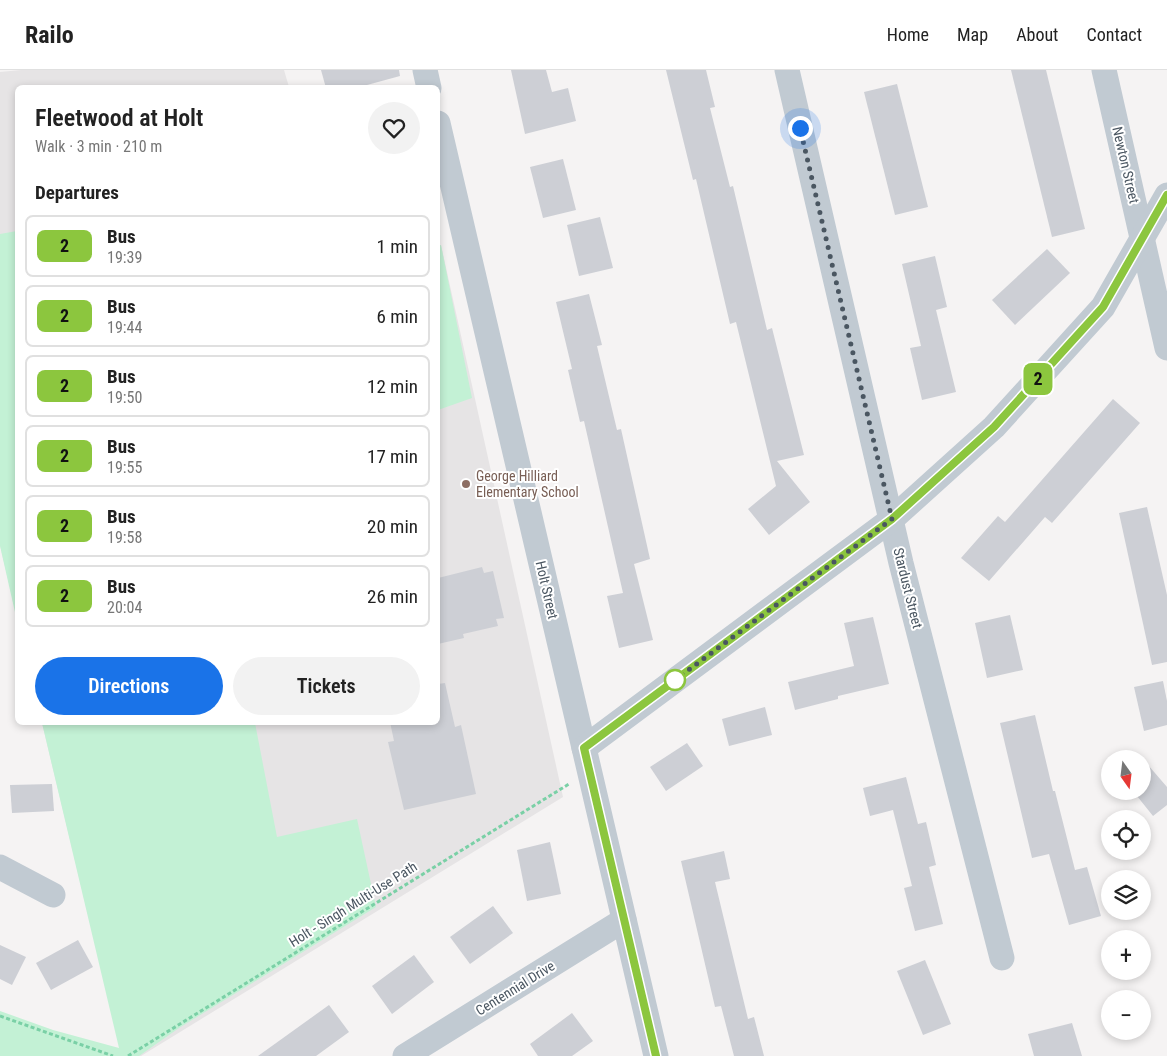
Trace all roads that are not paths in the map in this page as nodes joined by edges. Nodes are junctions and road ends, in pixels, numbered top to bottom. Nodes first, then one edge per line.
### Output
1 (425, 70) edge
2 (787, 70) edge
3 (1104, 70) edge
4 (428, 85) edge
5 (440, 132) edge
6 (1167, 195) edge
7 (1142, 238) junction
8 (1167, 348) edge
9 (892, 519) junction
10 (584, 748) junction
11 (0, 867) edge
12 (52, 895) dead end
13 (624, 920) junction
14 (1002, 958) dead end
15 (405, 1056) edge
16 (656, 1056) edge

1 - 4 street
2 - 9 street, Stardust Street
3 - 7 street, Newton Street
5 - 10 street, Holt Street
6 - 7 street
7 - 8 street, Newton Street
7 - 9 street
9 - 10 street
9 - 14 street, Stardust Street
10 - 13 street, Holt Street
11 - 12 street
13 - 15 street, Centennial Drive
13 - 16 street, Holt Street

